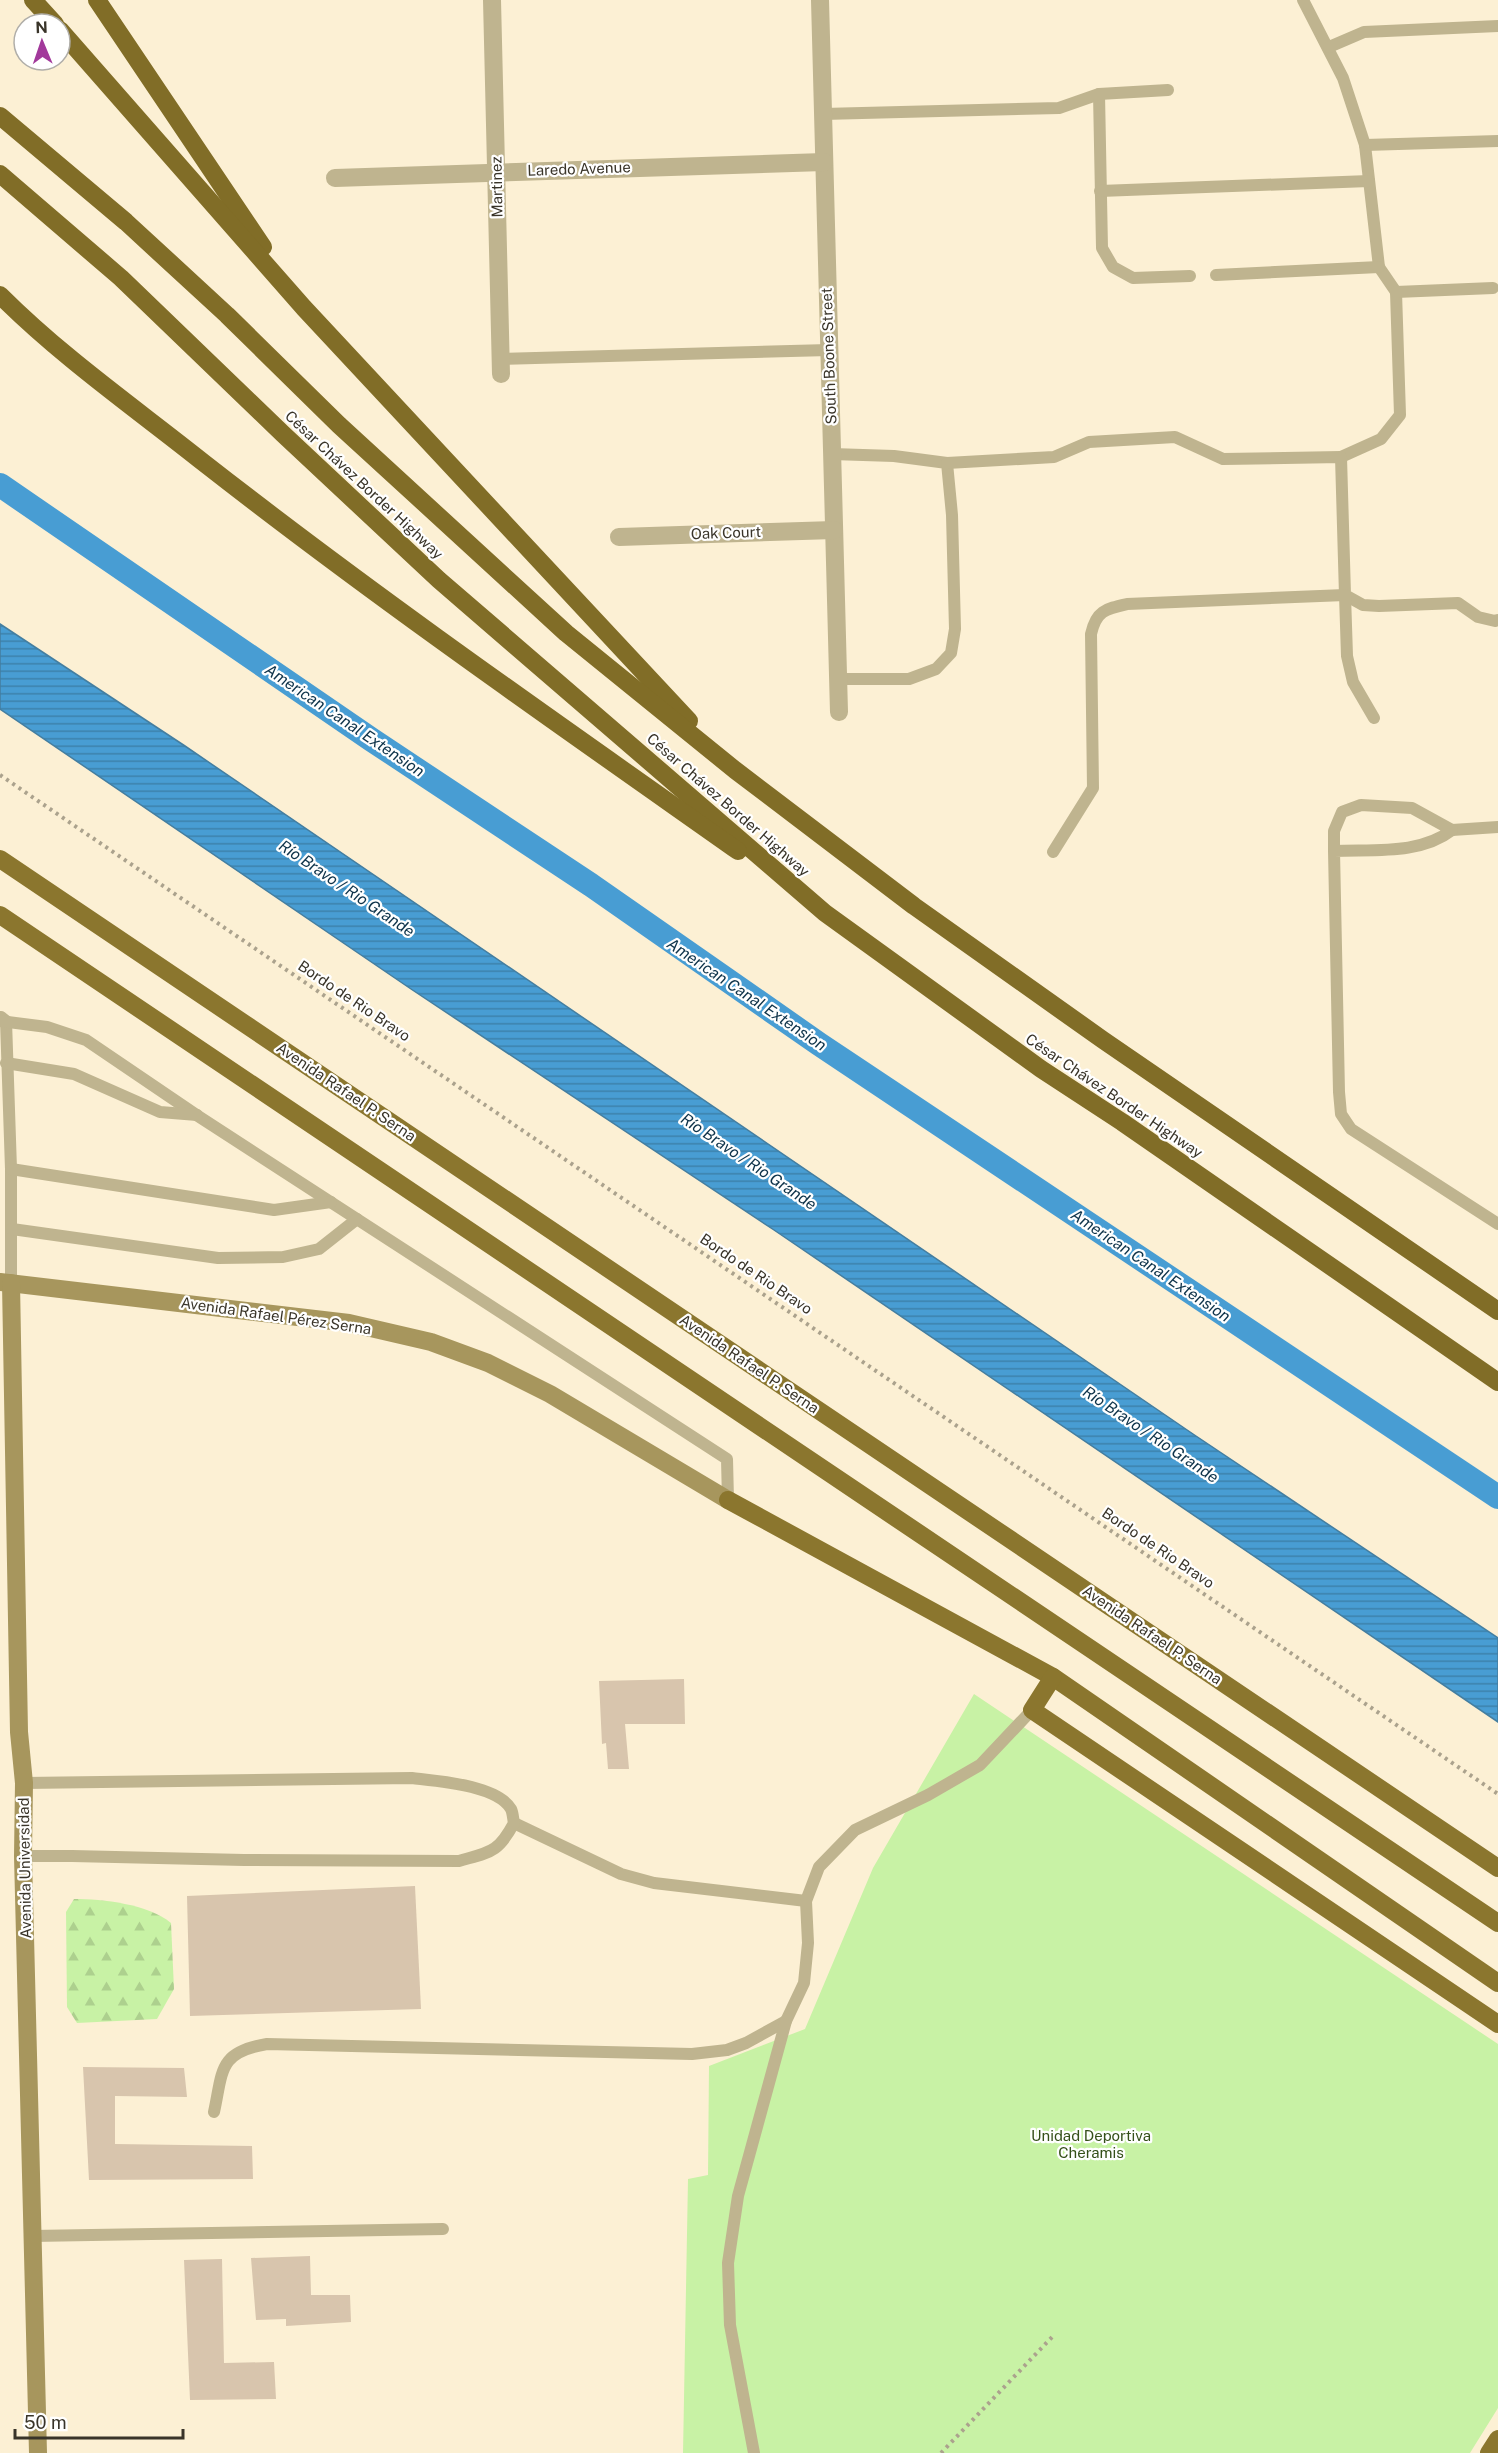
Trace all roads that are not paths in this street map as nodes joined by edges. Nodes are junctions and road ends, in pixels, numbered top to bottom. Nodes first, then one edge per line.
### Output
1 (33, 0) edge
2 (97, 0) edge
3 (492, 0) edge
4 (820, 0) edge
5 (1303, 0) edge
6 (44, 12) edge
7 (1498, 26) edge
8 (72, 44) edge
9 (1329, 46) junction
10 (1168, 90) dead end
11 (1099, 94) junction
12 (823, 114) junction
13 (0, 116) edge
14 (1498, 141) edge
15 (1365, 145) junction
16 (824, 162) junction
17 (497, 172) junction
18 (0, 174) edge
19 (335, 178) dead end
20 (1369, 181) junction
21 (1100, 191) junction
22 (1379, 267) junction
23 (1216, 274) dead end
24 (1190, 276) dead end
25 (1493, 288) dead end
26 (1396, 292) junction
27 (0, 295) edge
28 (304, 308) junction
29 (829, 350) junction
30 (501, 367) joint
31 (832, 454) junction
32 (1341, 457) junction
33 (947, 463) junction
34 (834, 530) junction
35 (619, 537) dead end
36 (1345, 595) junction
37 (1498, 620) edge
38 (838, 679) junction
39 (839, 712) dead end
40 (1374, 718) dead end
41 (735, 770) junction
42 (1498, 827) edge
43 (1452, 830) junction
44 (1334, 851) junction
45 (1053, 852) dead end
46 (0, 860) edge
47 (825, 913) junction
48 (0, 915) edge
49 (2, 1020) edge
50 (6, 1063) junction
51 (198, 1116) junction
52 (11, 1169) junction
53 (331, 1202) junction
54 (357, 1219) junction
55 (1498, 1224) edge
56 (12, 1229) junction
57 (5, 1282) edge
58 (1498, 1311) edge
59 (1498, 1382) edge
60 (728, 1500) junction
61 (1053, 1677) junction
62 (1032, 1710) junction
63 (24, 1783) junction
64 (514, 1823) junction
65 (23, 1856) junction
66 (1498, 1868) edge
67 (806, 1901) junction
68 (1498, 1923) edge
69 (1498, 1983) edge
70 (786, 2021) junction
71 (1498, 2024) edge
72 (214, 2112) dead end
73 (443, 2229) dead end
74 (32, 2236) junction
75 (1498, 2439) edge
76 (38, 2453) edge
77 (754, 2453) edge
78 (1489, 2453) edge

1 - 6 highway
2 - 28 highway
3 - 17 street, Martinez
4 - 12 street, South Boone Street
5 - 9 lane
7 - 9 lane
8 - 28 highway
9 - 15 lane
10 - 11 lane
11 - 12 lane
11 - 21 lane
12 - 16 street, South Boone Street
13 - 41 highway, César Chávez Border Highway
14 - 15 lane
15 - 20 lane
16 - 17 street, Laredo Avenue
16 - 29 street, South Boone Street
17 - 19 street, Laredo Avenue
17 - 30 street, Martinez
18 - 47 highway, César Chávez Border Highway
20 - 21 lane
20 - 22 lane
21 - 24 lane
22 - 23 lane
22 - 26 lane
25 - 26 lane
26 - 32 lane
27 - 47 highway
28 - 41 highway
29 - 30 lane
29 - 31 street, South Boone Street
31 - 33 lane
31 - 34 street, South Boone Street
32 - 33 lane
32 - 36 lane
33 - 38 lane
34 - 35 street, Oak Court
34 - 38 street, South Boone Street
36 - 37 lane
36 - 40 lane
36 - 45 lane
38 - 39 street, South Boone Street
41 - 58 highway, César Chávez Border Highway
42 - 43 lane
43 - 44 lane
43 - 44 lane
44 - 55 lane
46 - 66 highway, Avenida Rafael P. Serna
47 - 59 highway, César Chávez Border Highway
48 - 68 highway
49 - 50 lane
49 - 51 lane
50 - 51 lane
50 - 52 lane
51 - 53 lane
52 - 53 lane
52 - 56 lane
53 - 54 lane
54 - 56 lane
54 - 60 lane
56 - 57 lane
57 - 60 main road, Avenida Rafael Pérez Serna
57 - 63 main road, Avenida Universidad
60 - 61 highway
61 - 62 highway
61 - 69 highway
62 - 67 lane
62 - 71 highway
63 - 64 lane
63 - 65 main road, Avenida Universidad
64 - 65 lane
64 - 67 lane
65 - 74 main road, Avenida Universidad
67 - 70 lane
70 - 72 lane
70 - 77 lane
73 - 74 lane
74 - 76 main road, Avenida Universidad
75 - 78 highway

